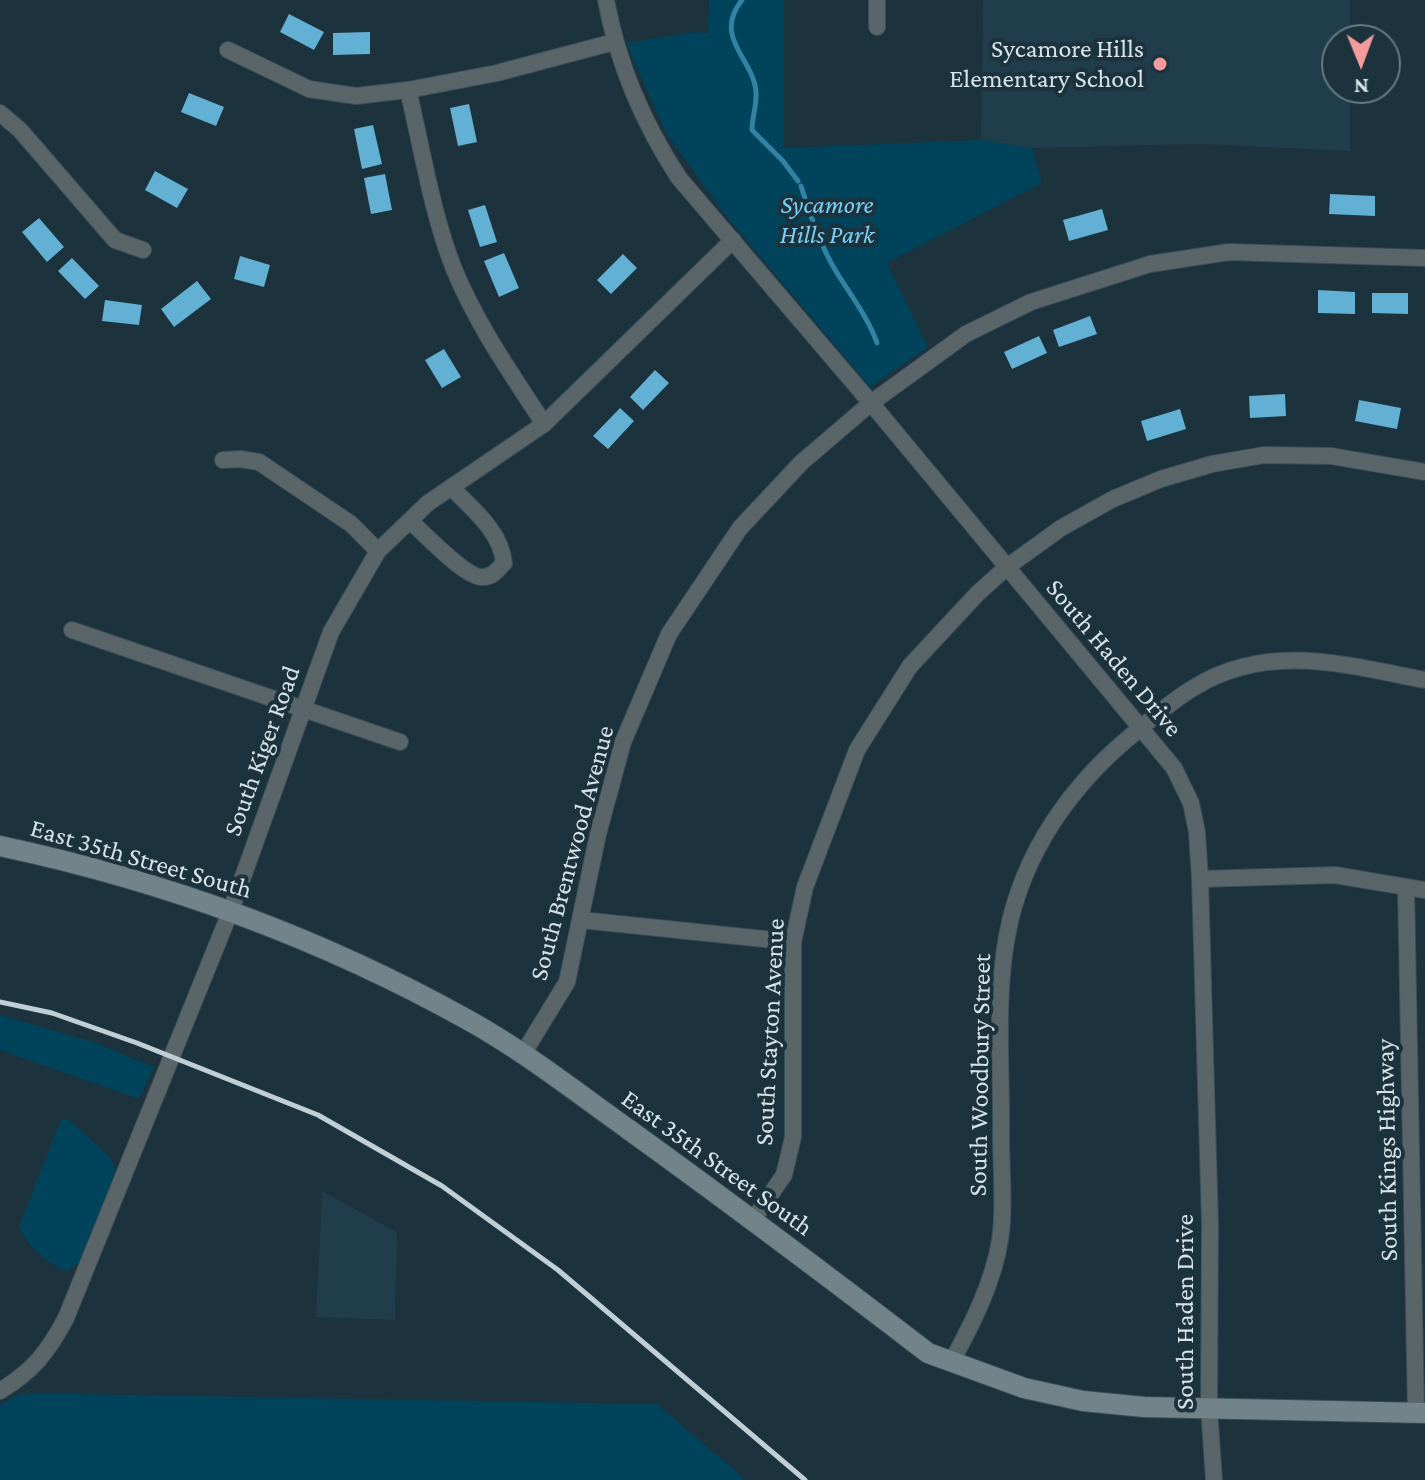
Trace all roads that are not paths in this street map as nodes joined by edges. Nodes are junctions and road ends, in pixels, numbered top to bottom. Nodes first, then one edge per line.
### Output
1 (606, 0) edge
2 (877, 0) edge
3 (877, 27) dead end
4 (614, 42) junction
5 (228, 50) dead end
6 (408, 90) junction
7 (0, 113) edge
8 (733, 240) junction
9 (143, 250) dead end
10 (1425, 258) edge
11 (871, 403) junction
12 (544, 424) junction
13 (223, 460) dead end
14 (1425, 472) edge
15 (451, 487) junction
16 (410, 521) junction
17 (378, 551) junction
18 (1007, 567) junction
19 (72, 630) dead end
20 (1425, 680) edge
21 (302, 710) junction
22 (1141, 728) junction
23 (400, 742) dead end
24 (0, 846) edge
25 (1200, 879) junction
26 (1406, 887) junction
27 (1425, 890) edge
28 (231, 910) junction
29 (581, 920) junction
30 (793, 942) junction
31 (523, 1054) junction
32 (753, 1220) junction
33 (951, 1363) junction
34 (0, 1391) edge
35 (1209, 1408) junction
36 (1420, 1413) edge
37 (1214, 1480) edge

1 - 4 street, South Haden Drive
2 - 3 street
4 - 6 street
4 - 8 street, South Haden Drive
5 - 6 street
6 - 12 street
7 - 9 street
8 - 11 street, South Haden Drive
8 - 12 street, South Kiger Road
10 - 11 street, South Brentwood Avenue
11 - 18 street, South Haden Drive
11 - 29 street, South Brentwood Avenue
12 - 15 street, South Kiger Road
13 - 17 street
14 - 18 street, South Stayton Avenue
15 - 16 street, South Kiger Road
15 - 16 street
16 - 17 street, South Kiger Road
17 - 21 street, South Kiger Road
18 - 22 street, South Haden Drive
18 - 30 street, South Stayton Avenue
19 - 21 street
20 - 22 street, South Woodbury Street
21 - 23 street
21 - 28 street, South Kiger Road
22 - 25 street, South Haden Drive
22 - 33 street, South Woodbury Street
24 - 28 main road, East 35th Street South
25 - 26 street
25 - 35 street, South Haden Drive
26 - 27 street
26 - 36 street, South Kings Highway
28 - 31 main road, East 35th Street South
28 - 34 street, South Kiger Road
29 - 30 street
29 - 31 street, South Brentwood Avenue
30 - 32 street, South Stayton Avenue
31 - 32 main road, East 35th Street South
32 - 33 main road, East 35th Street South
33 - 35 main road, East 35th Street South
35 - 36 main road, East 35th Street South
35 - 37 street, South Haden Drive

